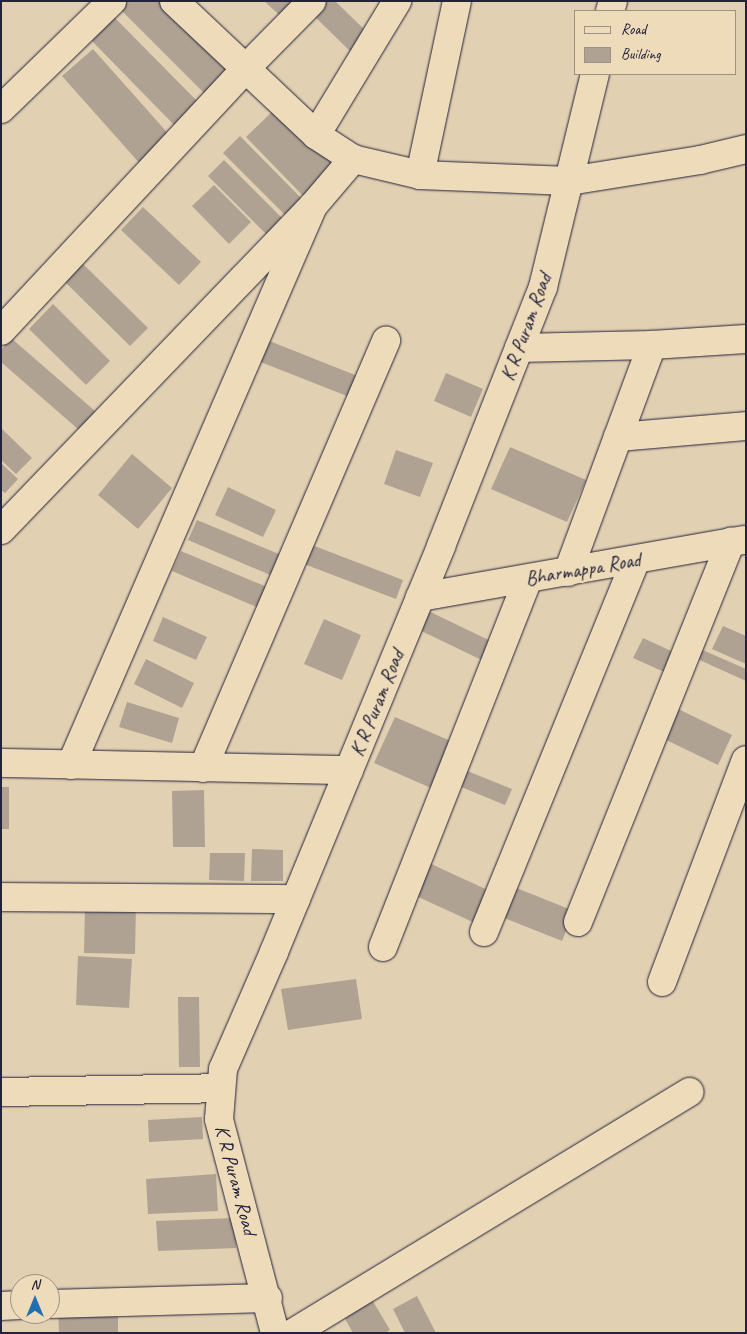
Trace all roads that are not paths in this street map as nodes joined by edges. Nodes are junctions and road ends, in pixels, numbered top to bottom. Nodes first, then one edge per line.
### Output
1 (112, 1) edge
2 (174, 1) edge
3 (312, 1) edge
4 (397, 1) edge
5 (457, 1) edge
6 (245, 69) junction
7 (595, 75) edge
8 (1, 109) edge
9 (316, 135) junction
10 (746, 149) edge
11 (353, 159) junction
12 (420, 176) junction
13 (569, 182) junction
14 (313, 206) junction
15 (1, 331) edge
16 (386, 340) dead end
17 (746, 340) edge
18 (652, 345) junction
19 (519, 348) junction
20 (746, 426) edge
21 (618, 437) junction
22 (1, 530) edge
23 (738, 541) edge
24 (636, 560) junction
25 (568, 572) junction
26 (528, 578) junction
27 (420, 597) junction
28 (746, 760) edge
29 (1, 763) edge
30 (71, 765) junction
31 (203, 768) junction
32 (349, 770) junction
33 (1, 897) edge
34 (296, 899) junction
35 (578, 922) dead end
36 (484, 932) dead end
37 (383, 946) dead end
38 (662, 982) dead end
39 (220, 1088) junction
40 (1, 1092) edge
41 (690, 1092) dead end
42 (268, 1298) junction
43 (60, 1304) edge
44 (275, 1333) edge
45 (293, 1333) edge

1 - 8 street
2 - 6 street
3 - 6 street
4 - 9 street
5 - 12 street
6 - 9 street
6 - 15 street
7 - 13 street, K R Puram Road
9 - 11 street
10 - 13 street
11 - 12 street
11 - 14 street
12 - 13 street
13 - 19 street, K R Puram Road
14 - 22 street
14 - 30 street
16 - 31 street
17 - 18 street
18 - 19 street
18 - 21 street
19 - 27 street, K R Puram Road
20 - 21 street
21 - 25 street
23 - 24 street, Bharmappa Road
23 - 35 street
24 - 25 street, Bharmappa Road
24 - 36 street
25 - 26 street, Bharmappa Road
26 - 27 street, Bharmappa Road
26 - 37 street
27 - 32 street, K R Puram Road
28 - 38 street
29 - 30 street
30 - 31 street
31 - 32 street
32 - 34 street, K R Puram Road
33 - 34 street
34 - 39 street, K R Puram Road
39 - 40 street
39 - 42 street, K R Puram Road
41 - 45 street
42 - 43 street
42 - 44 street, K R Puram Road

